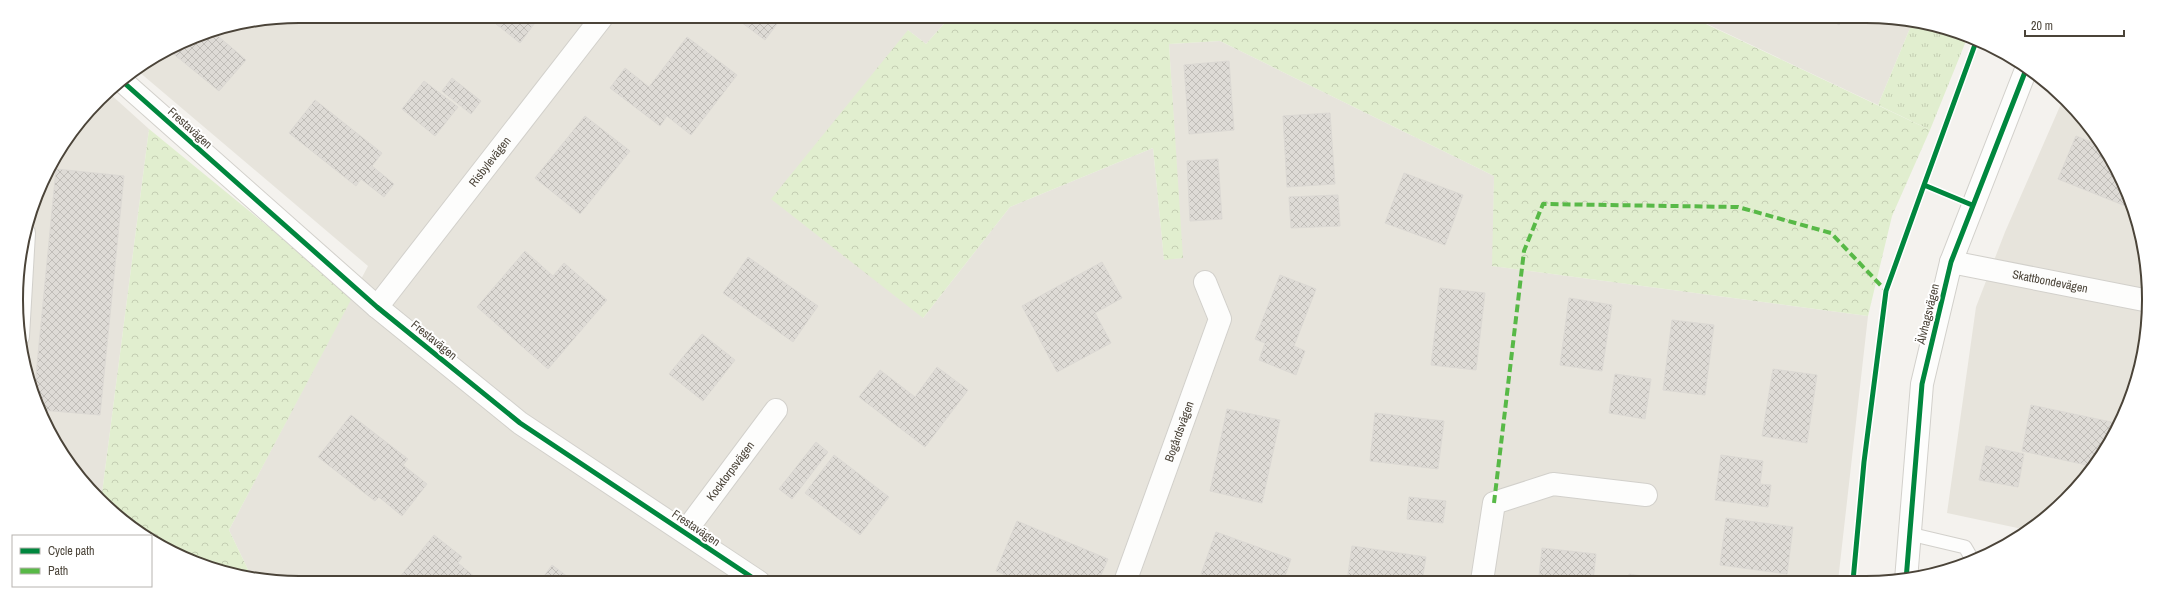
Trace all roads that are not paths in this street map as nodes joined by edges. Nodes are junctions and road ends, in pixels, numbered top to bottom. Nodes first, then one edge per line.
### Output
1 (598, 23) edge
2 (2024, 74) edge
3 (126, 84) edge
4 (1951, 262) junction
5 (1205, 282) dead end
6 (2142, 300) edge
7 (377, 307) junction
8 (776, 410) dead end
9 (1646, 495) dead end
10 (685, 532) junction
11 (1910, 534) junction
12 (1970, 555) edge
13 (1907, 573) edge
14 (750, 576) edge
15 (1127, 576) edge
16 (1483, 576) edge

1 - 7 street, Risbylevägen
2 - 4 street, Älvhagsvägen
3 - 7 street, Frestavägen
4 - 6 street, Skattbondevägen
4 - 11 street, Älvhagsvägen
5 - 15 street, Bogårdsvägen
7 - 10 street, Frestavägen
8 - 10 street, Kocktorpsvägen
9 - 16 street
10 - 14 street, Frestavägen
11 - 12 lane
11 - 13 street, Älvhagsvägen

